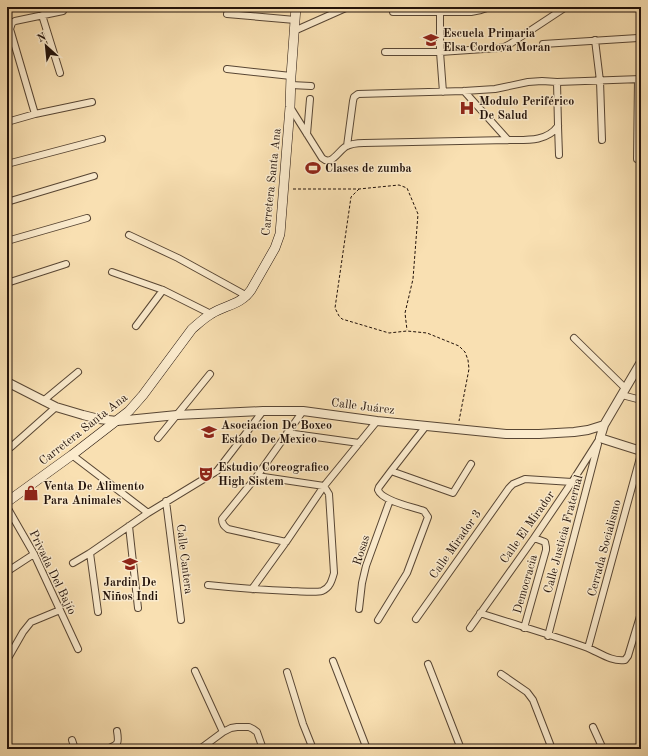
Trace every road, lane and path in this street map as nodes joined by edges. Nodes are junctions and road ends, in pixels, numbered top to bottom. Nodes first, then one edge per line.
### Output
1 (64, 7) edge
2 (296, 7) edge
3 (348, 7) edge
4 (490, 7) edge
5 (566, 7) edge
6 (440, 9) edge
7 (393, 12) dead end
8 (227, 14) dead end
9 (42, 15) junction
10 (295, 20) junction
11 (294, 31) junction
12 (638, 38) dead end
13 (595, 40) junction
14 (543, 44) dead end
15 (385, 52) dead end
16 (440, 52) junction
17 (227, 69) dead end
18 (60, 73) dead end
19 (640, 79) edge
20 (291, 80) junction
21 (600, 80) junction
22 (557, 82) junction
23 (311, 86) dead end
24 (464, 91) junction
25 (443, 92) junction
26 (310, 99) dead end
27 (92, 102) dead end
28 (290, 107) junction
29 (35, 114) junction
30 (7, 122) edge
31 (558, 126) junction
32 (306, 134) junction
33 (102, 138) dead end
34 (508, 140) junction
35 (602, 140) dead end
36 (347, 146) junction
37 (559, 155) dead end
38 (637, 159) dead end
39 (7, 164) edge
40 (94, 176) dead end
41 (284, 189) junction
42 (359, 189) junction
43 (7, 202) edge
44 (87, 218) dead end
45 (129, 235) dead end
46 (7, 241) edge
47 (66, 264) dead end
48 (112, 272) dead end
49 (7, 282) edge
50 (163, 290) junction
51 (247, 296) junction
52 (211, 314) junction
53 (136, 326) dead end
54 (407, 331) junction
55 (574, 338) dead end
56 (641, 362) edge
57 (78, 372) dead end
58 (210, 374) dead end
59 (7, 382) edge
60 (624, 392) junction
61 (641, 400) edge
62 (43, 401) junction
63 (56, 407) junction
64 (263, 411) junction
65 (303, 411) junction
66 (177, 415) junction
67 (117, 421) junction
68 (377, 421) junction
69 (604, 425) junction
70 (426, 426) junction
71 (457, 429) junction
72 (287, 433) junction
73 (158, 438) dead end
74 (600, 438) junction
75 (359, 443) junction
76 (11, 447) dead end
77 (641, 451) edge
78 (641, 454) edge
79 (72, 455) junction
80 (471, 464) dead end
81 (390, 471) junction
82 (257, 476) junction
83 (572, 482) junction
84 (324, 486) junction
85 (390, 500) junction
86 (166, 501) junction
87 (7, 502) edge
88 (7, 507) edge
89 (148, 513) junction
90 (129, 526) junction
91 (534, 538) junction
92 (286, 542) junction
93 (90, 553) junction
94 (34, 554) junction
95 (73, 563) dead end
96 (8, 571) dead end
97 (208, 585) dead end
98 (252, 589) junction
99 (138, 608) dead end
100 (359, 609) dead end
101 (60, 610) junction
102 (98, 612) dead end
103 (480, 613) junction
104 (641, 613) edge
105 (416, 618) dead end
106 (181, 620) dead end
107 (378, 620) dead end
108 (470, 628) dead end
109 (524, 628) junction
110 (548, 636) junction
111 (588, 648) junction
112 (78, 649) dead end
113 (7, 660) edge
114 (333, 661) dead end
115 (428, 664) dead end
116 (194, 671) dead end
117 (287, 672) dead end
118 (501, 674) dead end
119 (593, 727) dead end
120 (117, 731) dead end
121 (223, 732) junction
122 (72, 740) dead end
123 (75, 749) edge
124 (106, 749) edge
125 (200, 749) edge
126 (263, 749) edge
127 (313, 749) edge
128 (367, 749) edge
129 (461, 749) edge
130 (552, 749) edge
131 (603, 749) edge

1 - 9 street
2 - 10 main road, Carretera Santa Ana
3 - 11 street
4 - 6 street
5 - 16 street
6 - 7 street
6 - 16 street
8 - 10 street
9 - 18 street
9 - 29 street
10 - 11 main road, Carretera Santa Ana
11 - 20 main road, Carretera Santa Ana
12 - 13 street
13 - 14 street
13 - 21 street
15 - 16 street
16 - 25 street
17 - 20 street
19 - 21 street
19 - 38 street
20 - 23 street
20 - 28 main road, Carretera Santa Ana
21 - 22 street
21 - 35 street
22 - 24 street
22 - 31 street
24 - 25 street
24 - 34 street
25 - 36 street
26 - 32 street
27 - 29 street
28 - 32 street
28 - 41 main road, Carretera Santa Ana
29 - 30 street
31 - 34 street
31 - 37 street
32 - 36 street
33 - 39 street
34 - 36 street
40 - 43 street
41 - 42 path
41 - 51 main road, Carretera Santa Ana
42 - 54 path
42 - 54 path
44 - 46 street
45 - 51 street
47 - 49 street
48 - 50 street
50 - 52 street
50 - 53 street
51 - 52 main road, Carretera Santa Ana
52 - 67 main road, Carretera Santa Ana
54 - 71 path
55 - 60 street
56 - 60 street
57 - 62 street
58 - 66 street
59 - 62 street, Calle Juárez
60 - 61 street
60 - 69 street
62 - 63 street, Calle Juárez
63 - 67 street, Calle Juárez
63 - 76 street
64 - 65 street, Calle Juárez
64 - 66 street, Calle Juárez
64 - 86 street
65 - 68 street, Calle Juárez
65 - 72 street
66 - 67 street, Calle Juárez
66 - 73 street
67 - 79 main road, Carretera Santa Ana
68 - 70 street, Calle Juárez
68 - 75 street
69 - 71 street, Calle Juárez
69 - 74 street
70 - 71 street, Calle Juárez
70 - 81 street
72 - 75 street
72 - 82 street
74 - 77 street
74 - 83 street, Calle El Mirador
74 - 110 street, Calle Justicia Fraternal
75 - 84 street
78 - 111 street, Cerrada Socialismo
79 - 87 main road, Carretera Santa Ana
79 - 89 street
80 - 81 street
81 - 85 street
82 - 84 street
82 - 92 street
83 - 91 street, Calle El Mirador
83 - 105 street, Calle Mirador 3
84 - 92 street
84 - 98 street
85 - 100 street, Rosas
85 - 107 street
86 - 89 street
86 - 106 street, Calle Cantera
88 - 94 street, Privada Del Bajío
89 - 90 street
90 - 93 street
90 - 99 street
91 - 103 street, Calle El Mirador
91 - 109 street, Democracia
92 - 98 street
93 - 95 street
93 - 102 street
94 - 96 street
94 - 101 street, Privada Del Bajío
97 - 98 street
101 - 112 street, Privada Del Bajío
101 - 113 street
103 - 108 street, Calle El Mirador
103 - 109 street
104 - 111 street
109 - 110 street
110 - 111 street
114 - 128 street
115 - 129 street
116 - 121 street
117 - 127 street
118 - 130 street
119 - 131 street
120 - 124 street
121 - 125 street
121 - 126 street
122 - 123 street

